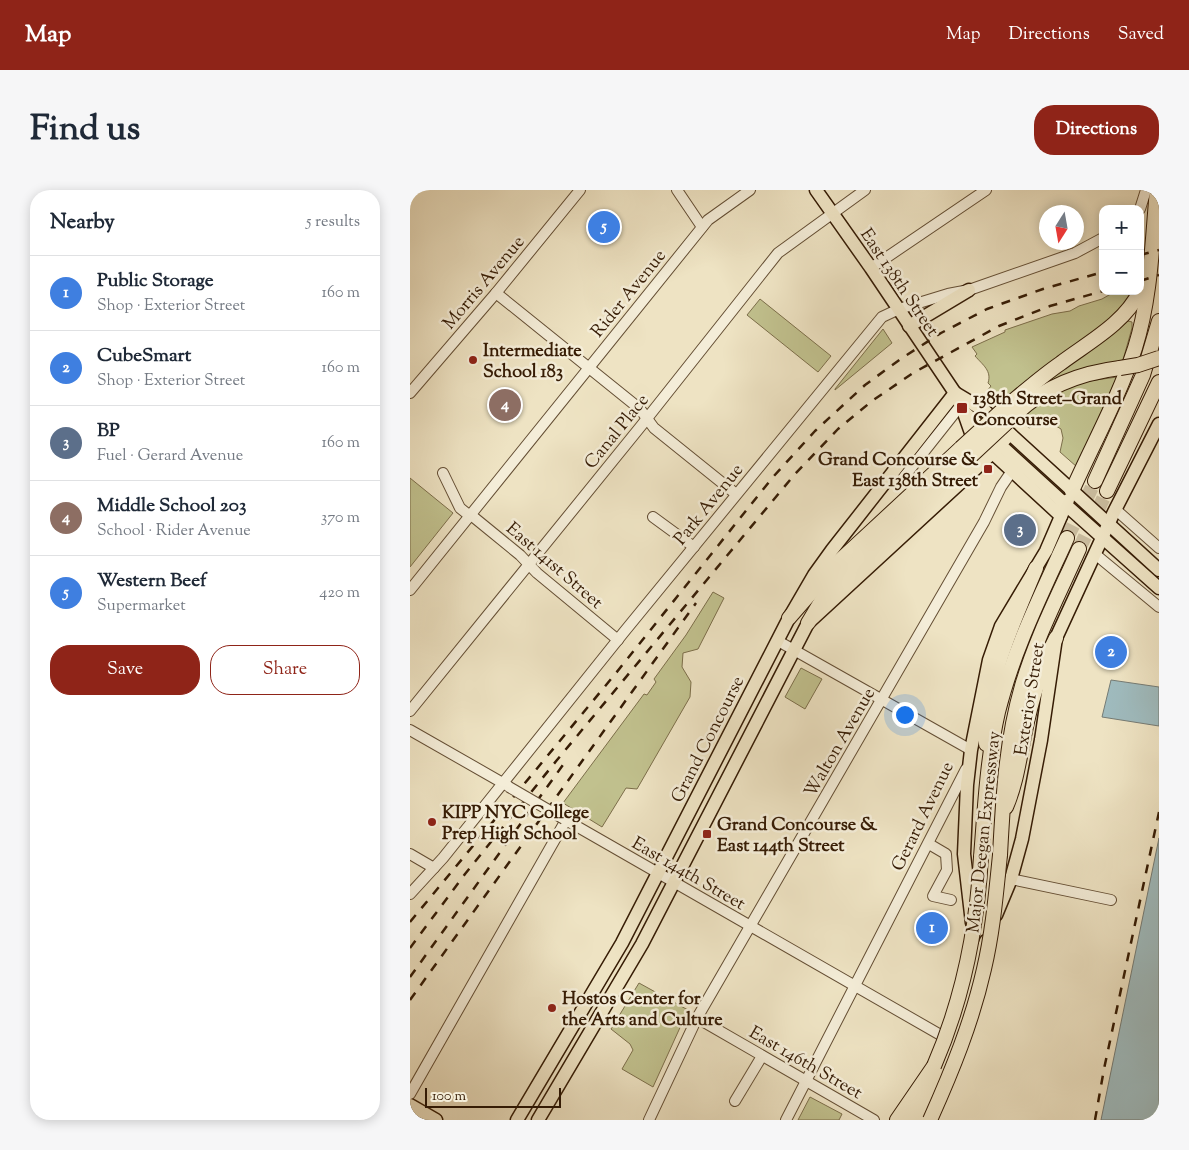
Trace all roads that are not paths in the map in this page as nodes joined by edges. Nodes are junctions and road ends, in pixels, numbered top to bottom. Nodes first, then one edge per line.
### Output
1 (580, 190) edge
2 (677, 190) edge
3 (750, 190) edge
4 (816, 190) edge
5 (865, 190) edge
6 (986, 190) edge
7 (1146, 190) edge
8 (1157, 190) edge
9 (1141, 205) edge
10 (832, 214) junction
11 (702, 227) junction
12 (1099, 240) edge
13 (1151, 253) junction
14 (871, 268) junction
15 (1144, 277) edge
16 (969, 290) junction
17 (496, 293) junction
18 (1138, 295) edge
19 (898, 309) junction
20 (1159, 321) edge
21 (909, 326) junction
22 (1159, 358) edge
23 (589, 369) junction
24 (1159, 382) edge
25 (410, 393) edge
26 (955, 393) junction
27 (962, 408) junction
28 (1012, 410) junction
29 (647, 418) junction
30 (1159, 424) edge
31 (1010, 434) junction
32 (996, 449) junction
33 (965, 452) junction
34 (1015, 467) junction
35 (443, 473) dead end
36 (1095, 481) tunnel mouth
37 (900, 482) dead end
38 (1072, 491) junction
39 (1107, 492) tunnel mouth
40 (736, 494) junction
41 (1115, 509) junction
42 (1064, 511) junction
43 (470, 515) junction
44 (653, 517) dead end
45 (1108, 524) junction
46 (1102, 537) junction
47 (1067, 538) tunnel mouth
48 (694, 547) junction
49 (1159, 548) edge
50 (1080, 550) tunnel mouth
51 (1095, 554) junction
52 (529, 564) junction
53 (1036, 568) junction
54 (1159, 570) edge
55 (1159, 588) edge
56 (410, 590) edge
57 (1159, 607) edge
58 (789, 618) junction
59 (808, 622) junction
60 (1056, 638) junction
61 (618, 640) junction
62 (778, 641) junction
63 (794, 650) junction
64 (882, 700) junction
65 (410, 711) edge
66 (410, 730) edge
67 (971, 750) junction
68 (987, 775) junction
69 (506, 785) junction
70 (1002, 817) junction
71 (565, 819) junction
72 (929, 844) junction
73 (410, 854) edge
74 (434, 868) junction
75 (657, 873) junction
76 (1011, 879) junction
77 (674, 883) junction
78 (410, 894) edge
79 (951, 900) dead end
80 (1111, 900) dead end
81 (751, 927) junction
82 (972, 929) junction
83 (990, 931) junction
84 (976, 963) junction
85 (855, 986) junction
86 (697, 1018) junction
87 (951, 1041) junction
88 (762, 1056) junction
89 (934, 1066) junction
90 (806, 1081) junction
91 (410, 1094) edge
92 (735, 1102) dead end
93 (410, 1105) edge
94 (436, 1120) edge
95 (517, 1120) edge
96 (538, 1120) edge
97 (649, 1120) edge
98 (786, 1120) edge
99 (874, 1120) edge
100 (893, 1120) edge
101 (897, 1120) edge
102 (910, 1120) edge
103 (920, 1120) edge
104 (930, 1120) edge

1 - 17 street, Morris Avenue
2 - 11 street
3 - 11 street, Rider Avenue
4 - 10 main road, East 138th Street
5 - 10 street, Canal Place
6 - 14 street
7 - 9 street
8 - 13 highway
10 - 14 main road, East 138th Street
10 - 29 street, Canal Place
11 - 23 street, Rider Avenue
12 - 16 street, Park Avenue
13 - 15 highway
13 - 38 highway
14 - 19 main road, East 138th Street
16 - 19 street, Park Avenue
16 - 21 main road
17 - 23 street
17 - 25 street, Morris Avenue
18 - 28 highway
19 - 21 main road, East 138th Street
19 - 40 street, Park Avenue
20 - 36 highway
21 - 26 main road, East 138th Street
22 - 28 highway, bridge
23 - 29 street
23 - 43 street, Rider Avenue
24 - 39 highway
26 - 27 main road, East 138th Street
26 - 31 main road, East 138th Street
26 - 58 main road, Grand Concourse
27 - 32 main road, East 138th Street
27 - 37 street
28 - 33 highway, bridge
29 - 40 street
29 - 52 street, Canal Place
30 - 41 main road, Exterior Street
31 - 32 main road, Grand Concourse
31 - 38 main road, East 138th Street
32 - 34 main road, East 138th Street
32 - 59 main road, Grand Concourse
33 - 58 highway
33 - 59 highway
34 - 42 main road, East 138th Street
34 - 64 street, Walton Avenue
35 - 43 street, East 141st Street
38 - 42 main road, Gerard Avenue
38 - 45 main road, East 138th Street
40 - 48 street, Park Avenue
41 - 45 main road, Exterior Street
41 - 49 street
42 - 46 main road, East 138th Street
42 - 53 main road, Gerard Avenue
43 - 52 street, East 141st Street
43 - 56 street, Rider Avenue
44 - 48 street
45 - 46 main road, Exterior Street
45 - 54 main road, East 138th Street
46 - 51 main road, Exterior Street
46 - 55 main road, East 138th Street
47 - 68 highway, Major Deegan Expressway
48 - 61 street, Park Avenue
50 - 70 highway, Major Deegan Expressway
51 - 57 street
51 - 60 main road, Exterior Street
52 - 61 street, East 141st Street
52 - 65 street, Canal Place
53 - 67 main road, Gerard Avenue
53 - 68 highway
58 - 62 main road, Grand Concourse
59 - 63 main road, Grand Concourse
60 - 70 highway
60 - 76 main road, Exterior Street
61 - 69 street, Park Avenue
62 - 63 street
62 - 75 main road, Grand Concourse
63 - 64 street
63 - 77 main road, Grand Concourse
64 - 67 street
64 - 81 street, Walton Avenue
66 - 69 street, East 144th Street
67 - 72 street, Gerard Avenue
67 - 82 main road, Exterior Street
68 - 89 highway, Major Deegan Expressway, bridge
69 - 71 street, East 144th Street, bridge
69 - 74 street, Park Avenue
70 - 104 highway, Major Deegan Expressway, bridge
71 - 75 street, East 144th Street
71 - 91 street
72 - 79 street
72 - 85 street, Gerard Avenue
73 - 74 street
74 - 78 street, Park Avenue
75 - 77 street, East 144th Street
75 - 95 main road, Grand Concourse
76 - 80 street
76 - 83 main road, Exterior Street
77 - 81 street, East 144th Street
77 - 96 main road, Grand Concourse
81 - 85 street, East 144th Street
81 - 86 street, Walton Avenue
82 - 83 main road
82 - 84 main road, Exterior Street
83 - 84 main road, Exterior Street
84 - 87 main road, Exterior Street
85 - 87 street, East 144th Street
85 - 90 street, Gerard Avenue
86 - 88 street, East 146th Street
86 - 97 street, Walton Avenue
87 - 100 main road, Exterior Street
87 - 103 main road, Exterior Street
88 - 90 street, East 146th Street
88 - 92 street
89 - 101 highway
89 - 102 highway, Major Deegan Expressway
90 - 98 street, Gerard Avenue
90 - 99 street, East 146th Street
93 - 94 main road

